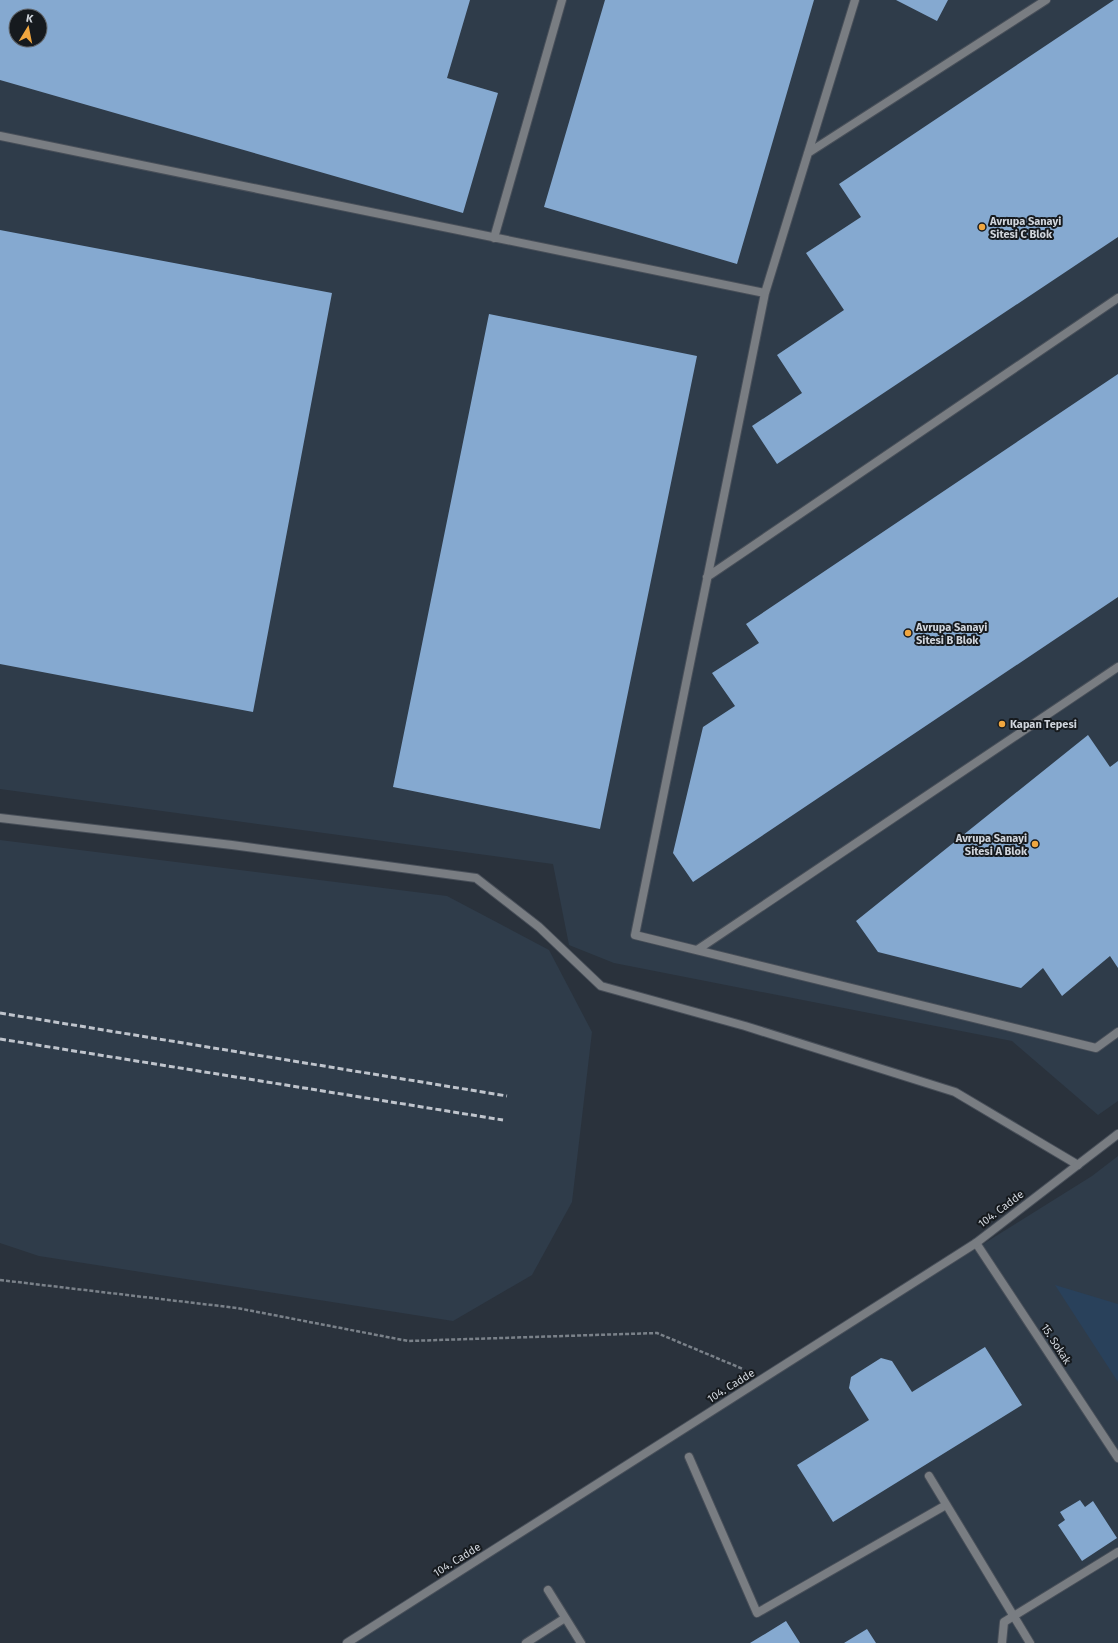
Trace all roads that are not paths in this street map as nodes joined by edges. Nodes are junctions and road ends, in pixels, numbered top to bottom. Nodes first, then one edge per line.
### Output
1 (562, 0) edge
2 (855, 0) edge
3 (1046, 0) edge
4 (0, 136) edge
5 (808, 153) junction
6 (494, 238) junction
7 (765, 293) junction
8 (1118, 298) edge
9 (707, 577) junction
10 (1118, 667) edge
11 (0, 818) edge
12 (697, 950) junction
13 (1118, 1032) edge
14 (1118, 1134) edge
15 (1078, 1165) junction
16 (976, 1243) junction
17 (689, 1457) dead end
18 (1118, 1458) edge
19 (929, 1476) dead end
20 (946, 1505) junction
21 (1118, 1552) edge
22 (548, 1590) dead end
23 (1013, 1616) junction
24 (565, 1618) junction
25 (347, 1643) edge
26 (526, 1643) edge
27 (581, 1643) edge
28 (1002, 1643) edge
29 (1030, 1643) edge

1 - 6 street
2 - 5 street
3 - 5 street
4 - 6 street
5 - 7 street
6 - 7 street
7 - 9 street
8 - 9 street
9 - 12 street
10 - 12 street
11 - 15 street
12 - 13 street
14 - 15 street, 104. Cadde
15 - 16 street, 104. Cadde
16 - 18 street, 15. Sokak
16 - 25 street, 104. Cadde
17 - 20 street
19 - 20 street
20 - 23 street
21 - 23 street
22 - 24 street
23 - 28 street
23 - 29 street
24 - 26 street
24 - 27 street

